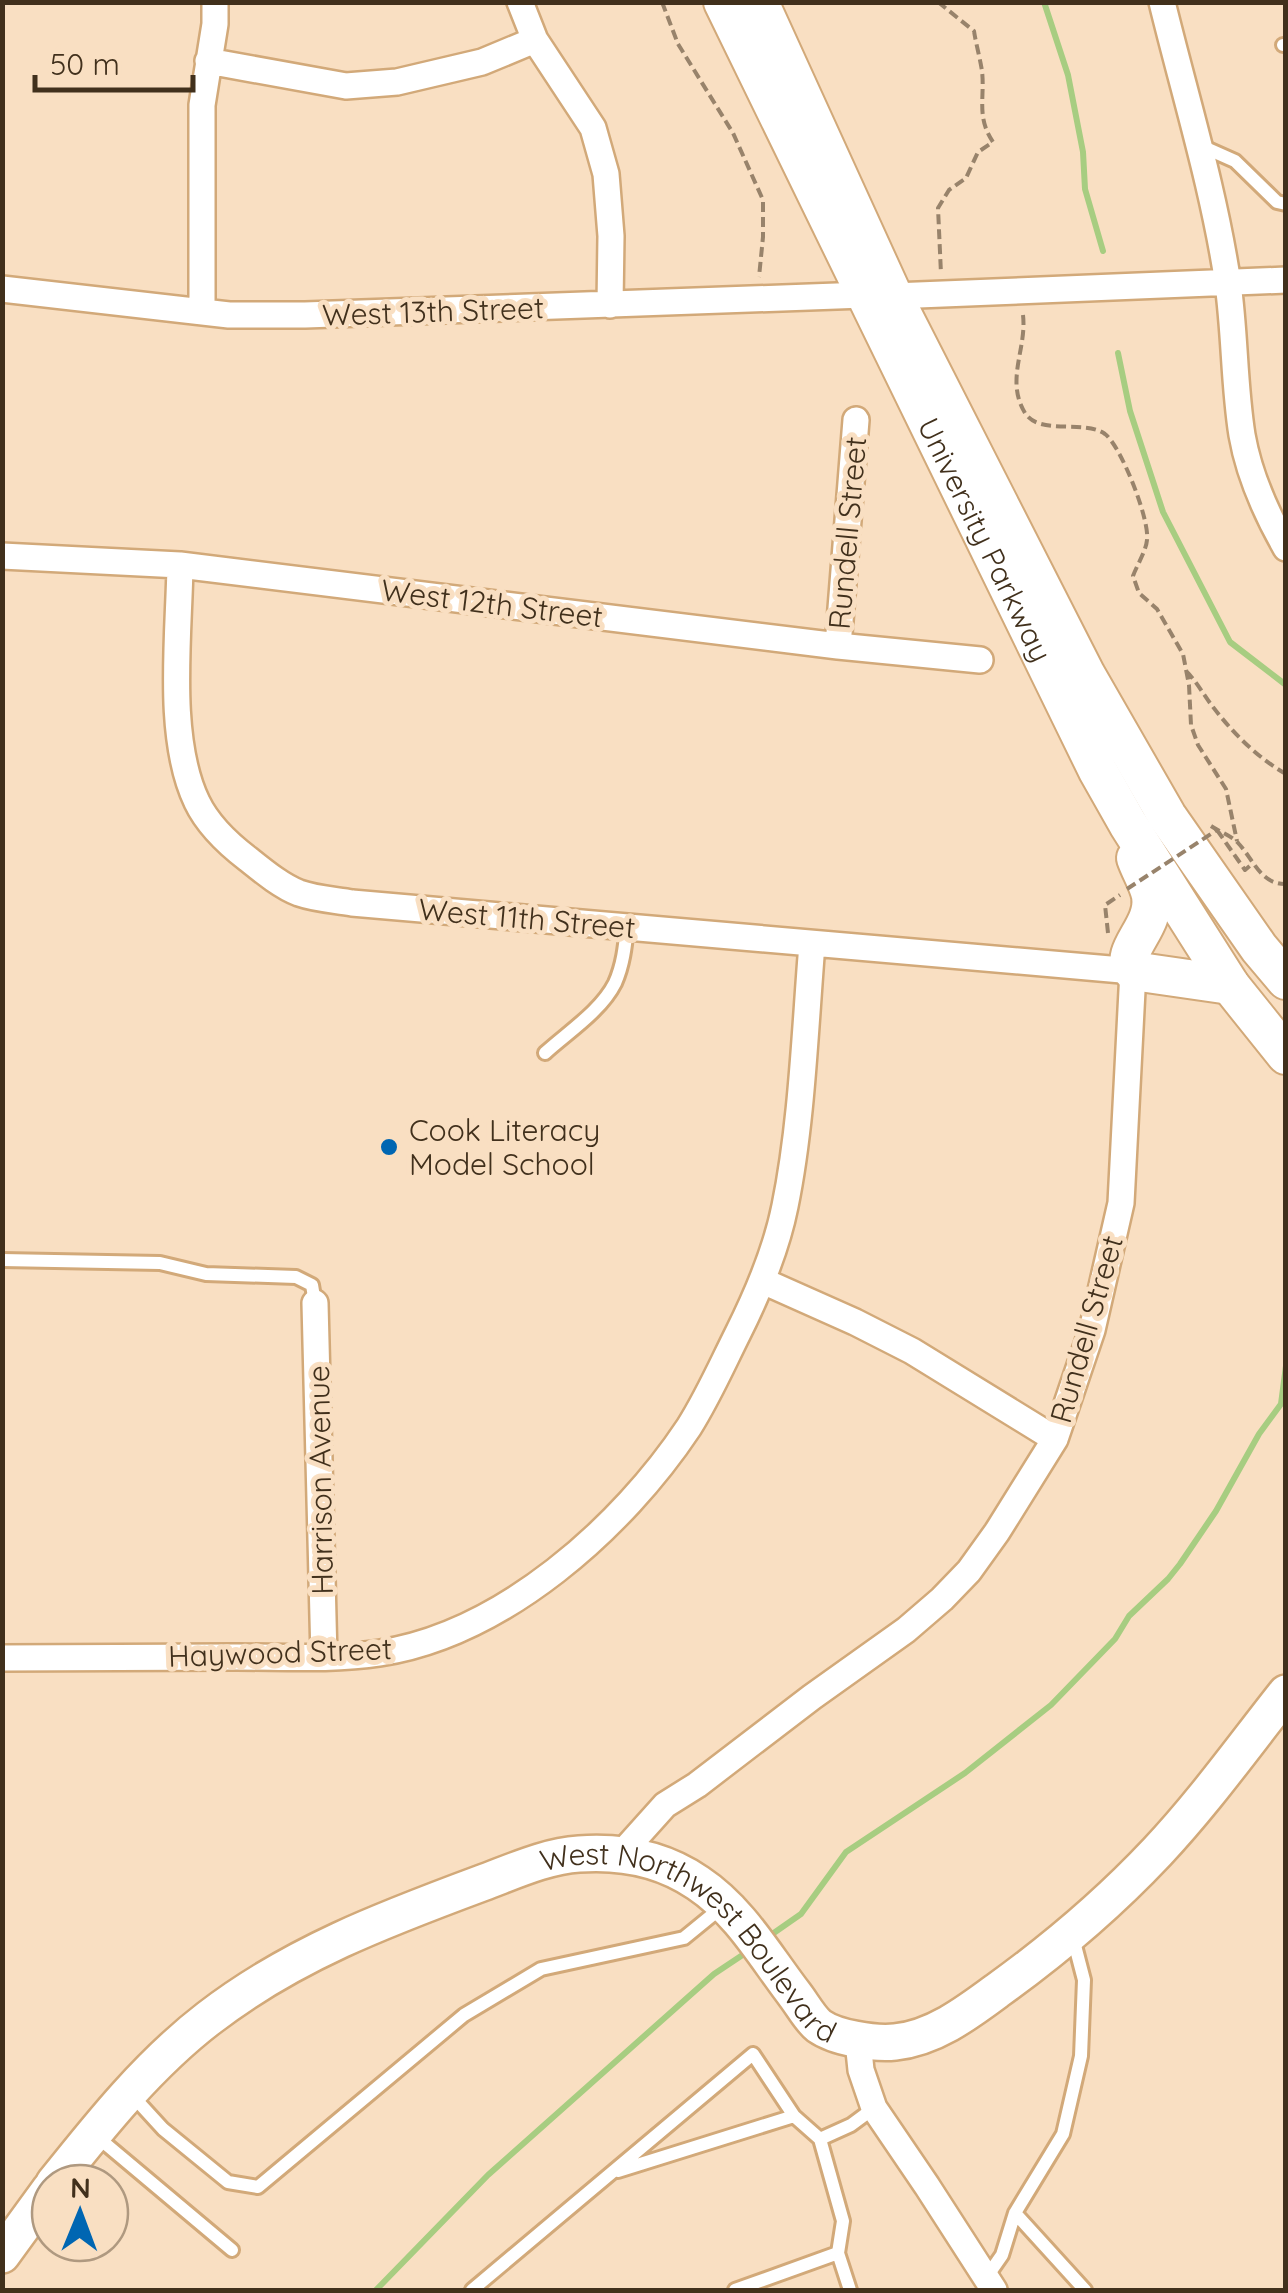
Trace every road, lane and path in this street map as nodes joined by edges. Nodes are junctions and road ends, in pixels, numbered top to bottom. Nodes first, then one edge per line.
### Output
1 (215, 2) edge
2 (520, 2) edge
3 (662, 2) edge
4 (723, 2) edge
5 (759, 2) edge
6 (938, 2) edge
7 (1162, 2) edge
8 (535, 40) junction
9 (208, 61) junction
10 (1198, 145) junction
11 (1286, 204) edge
12 (1286, 280) edge
13 (1228, 283) junction
14 (2, 289) edge
15 (1020, 290) junction
16 (944, 294) junction
17 (878, 295) junction
18 (756, 300) junction
19 (610, 305) junction
20 (202, 312) junction
21 (856, 420) dead end
22 (1286, 548) edge
23 (2, 556) edge
24 (180, 564) junction
25 (838, 646) junction
26 (980, 660) dead end
27 (1186, 671) junction
28 (1286, 774) edge
29 (1128, 824) junction
30 (1207, 824) dead end
31 (1237, 841) junction
32 (1253, 863) junction
33 (1286, 884) edge
34 (1105, 906) dead end
35 (627, 927) junction
36 (812, 944) junction
37 (1133, 972) junction
38 (1286, 980) edge
39 (1230, 985) junction
40 (545, 1052) dead end
41 (1286, 1054) edge
42 (2, 1260) edge
43 (763, 1282) junction
44 (315, 1303) joint
45 (1055, 1439) junction
46 (324, 1657) junction
47 (2, 1658) edge
48 (1286, 1693) edge
49 (621, 1854) junction
50 (726, 1904) junction
51 (1072, 1934) junction
52 (858, 2041) junction
53 (130, 2092) junction
54 (874, 2108) junction
55 (794, 2116) junction
56 (94, 2134) junction
57 (820, 2139) junction
58 (71, 2163) edge
59 (611, 2174) junction
60 (1016, 2213) junction
61 (30, 2217) edge
62 (232, 2250) dead end
63 (838, 2253) junction
64 (2, 2256) edge
65 (990, 2284) edge
66 (472, 2290) edge
67 (735, 2290) edge
68 (850, 2290) edge
69 (1085, 2290) edge

1 - 9 street
2 - 8 street
3 - 18 path
4 - 17 main road, University Parkway
5 - 17 main road, University Parkway
6 - 16 path
7 - 10 street
8 - 9 street
8 - 19 street
9 - 20 street
10 - 11 lane
10 - 13 street
12 - 13 street, West 13th Street
13 - 15 street, West 13th Street
13 - 22 street
14 - 20 street, West 13th Street
15 - 16 street, West 13th Street
15 - 27 path
16 - 17 street, West 13th Street
17 - 18 street, West 13th Street
17 - 29 main road, University Parkway
17 - 38 main road, University Parkway
18 - 19 street, West 13th Street
19 - 20 street, West 13th Street
21 - 25 street, Rundell Street
23 - 24 street, West 12th Street
24 - 25 street, West 12th Street
24 - 35 street, West 11th Street
25 - 26 street, West 12th Street
27 - 28 path
27 - 31 path
29 - 37 main road
29 - 39 main road, University Parkway
30 - 31 path
31 - 32 path
32 - 33 path
32 - 34 path, bridge
35 - 36 street, West 11th Street
35 - 40 lane
36 - 37 street, West 11th Street
36 - 43 street, Haywood Street
37 - 39 main road
37 - 45 street, Rundell Street
39 - 41 main road, University Parkway
42 - 44 lane
43 - 45 street
43 - 46 street, Haywood Street
44 - 46 street, Harrison Avenue
45 - 49 street, Rundell Street
46 - 47 street, Haywood Street
48 - 51 main road, West Northwest Boulevard
49 - 50 main road, West Northwest Boulevard
49 - 53 main road, West Northwest Boulevard
50 - 52 main road, West Northwest Boulevard
50 - 53 lane
51 - 52 main road, West Northwest Boulevard
51 - 60 lane
52 - 54 street
53 - 56 main road, West Northwest Boulevard
54 - 57 lane
54 - 65 street
55 - 57 lane
55 - 59 lane
55 - 59 lane
56 - 58 main road, West Northwest Boulevard
56 - 62 lane
57 - 63 lane
59 - 66 lane
60 - 65 lane
60 - 69 lane
61 - 64 main road, West Northwest Boulevard
63 - 67 lane
63 - 68 lane

